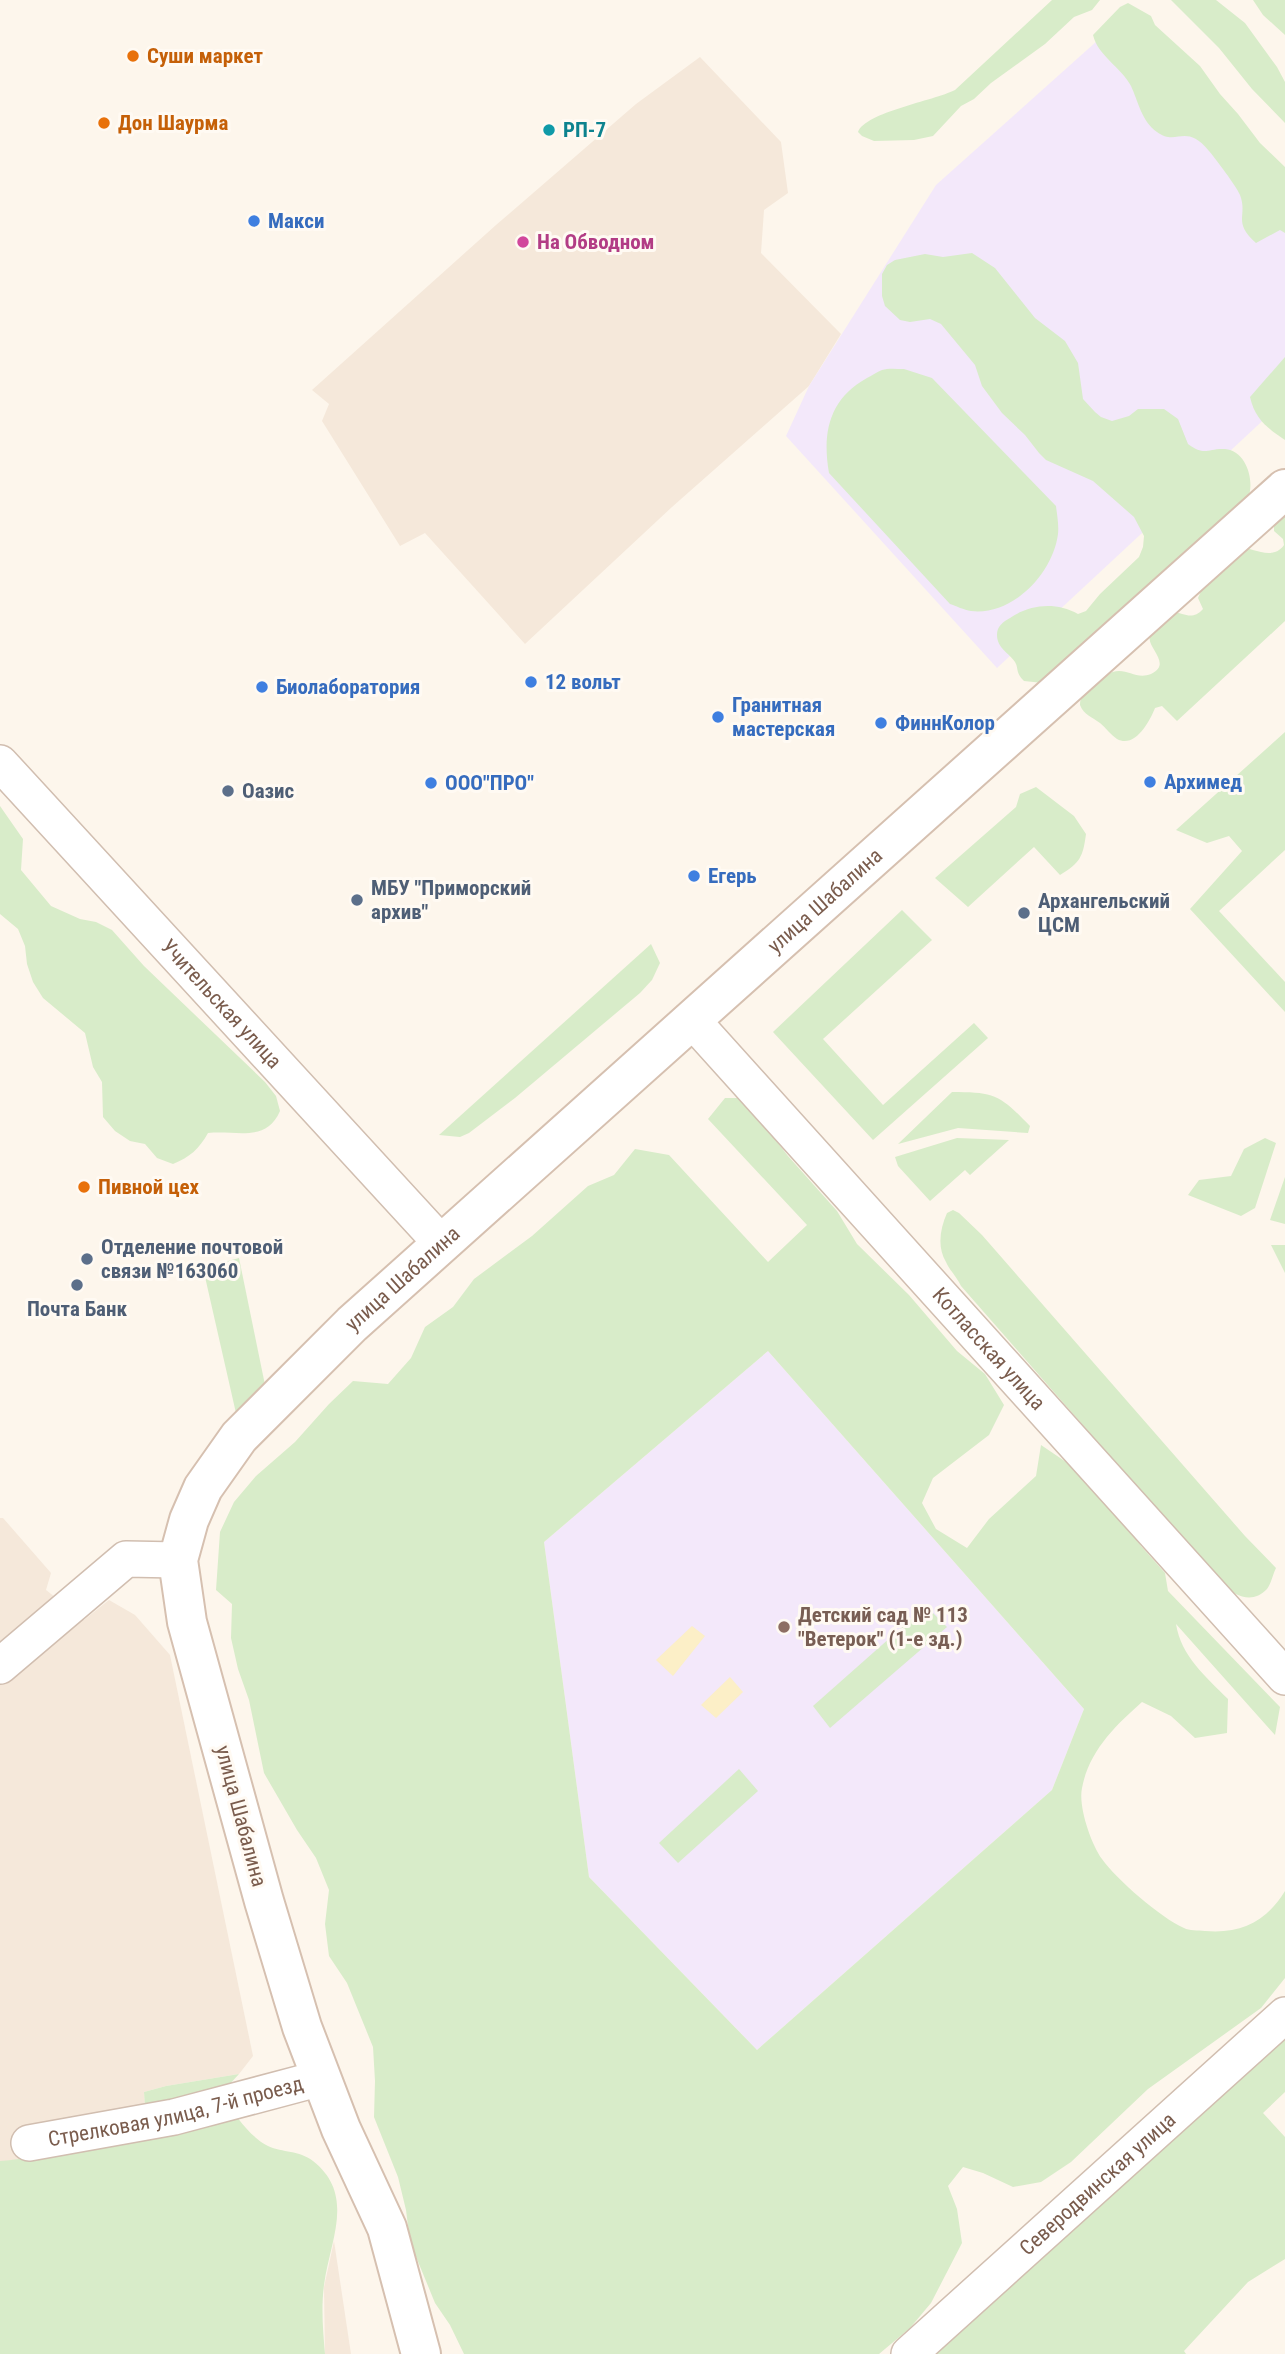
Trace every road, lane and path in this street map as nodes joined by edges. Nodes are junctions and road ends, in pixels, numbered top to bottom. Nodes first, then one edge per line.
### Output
1 (1285, 489) edge
2 (0, 763) edge
3 (692, 1020) junction
4 (442, 1244) junction
5 (178, 1560) junction
6 (0, 1666) edge
7 (1285, 1677) edge
8 (1285, 2015) edge
9 (321, 2078) junction
10 (29, 2143) dead end
11 (419, 2346) edge
12 (909, 2354) edge

1 - 3 street, улица Шабалина
2 - 4 street, Учительская улица
3 - 4 street, улица Шабалина
3 - 7 street, Котласская улица
4 - 5 street, улица Шабалина
5 - 6 street
5 - 9 street, улица Шабалина
8 - 12 street, Северодвинская улица
9 - 10 street, Стрелковая улица, 7-й проезд
9 - 11 street, улица Шабалина

